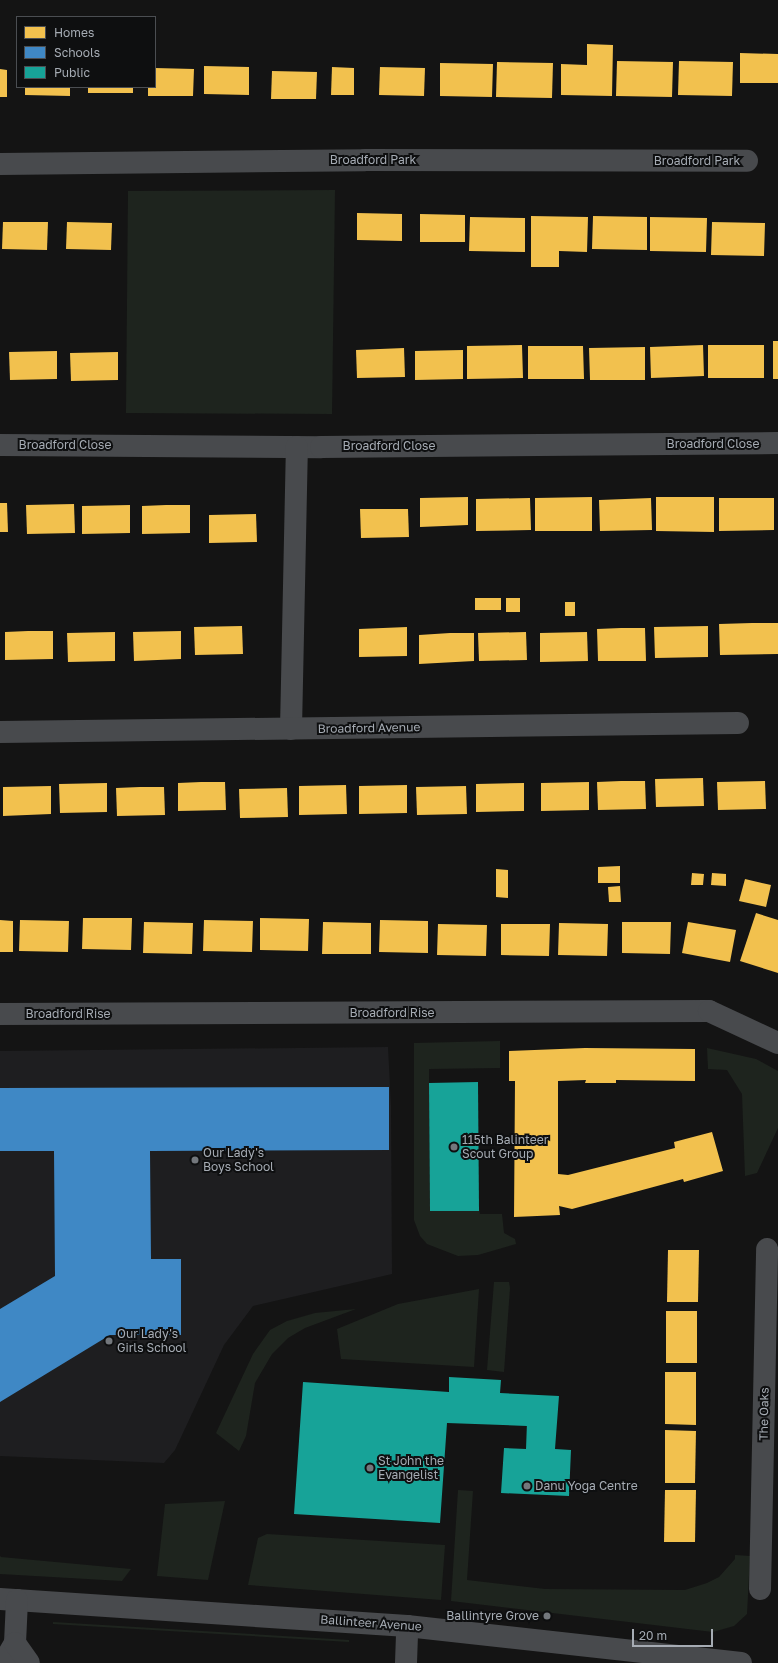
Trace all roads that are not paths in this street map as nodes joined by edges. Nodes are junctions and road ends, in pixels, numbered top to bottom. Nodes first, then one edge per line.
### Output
1 (747, 161) dead end
2 (0, 164) edge
3 (778, 443) edge
4 (0, 445) edge
5 (297, 447) junction
6 (738, 723) dead end
7 (291, 729) junction
8 (0, 732) edge
9 (0, 1014) edge
10 (778, 1043) edge
11 (767, 1249) dead end
12 (772, 1281) edge
13 (770, 1547) edge
14 (760, 1589) dead end
15 (9, 1600) edge
16 (407, 1626) junction
17 (15, 1643) junction
18 (3, 1663) edge
19 (29, 1663) edge
20 (406, 1663) edge
21 (741, 1663) edge

1 - 2 street, Broadford Park
3 - 5 street, Broadford Close
4 - 5 street, Broadford Close
5 - 7 street
6 - 7 street, Broadford Avenue
7 - 8 street, Broadford Avenue
9 - 10 street, Broadford Rise
11 - 12 street, The Oaks
12 - 13 street, The Oaks
13 - 14 street, The Oaks
15 - 16 street, Ballinteer Avenue
15 - 17 street
16 - 20 street
16 - 21 street, Ballinteer Avenue
17 - 18 street
17 - 19 street

